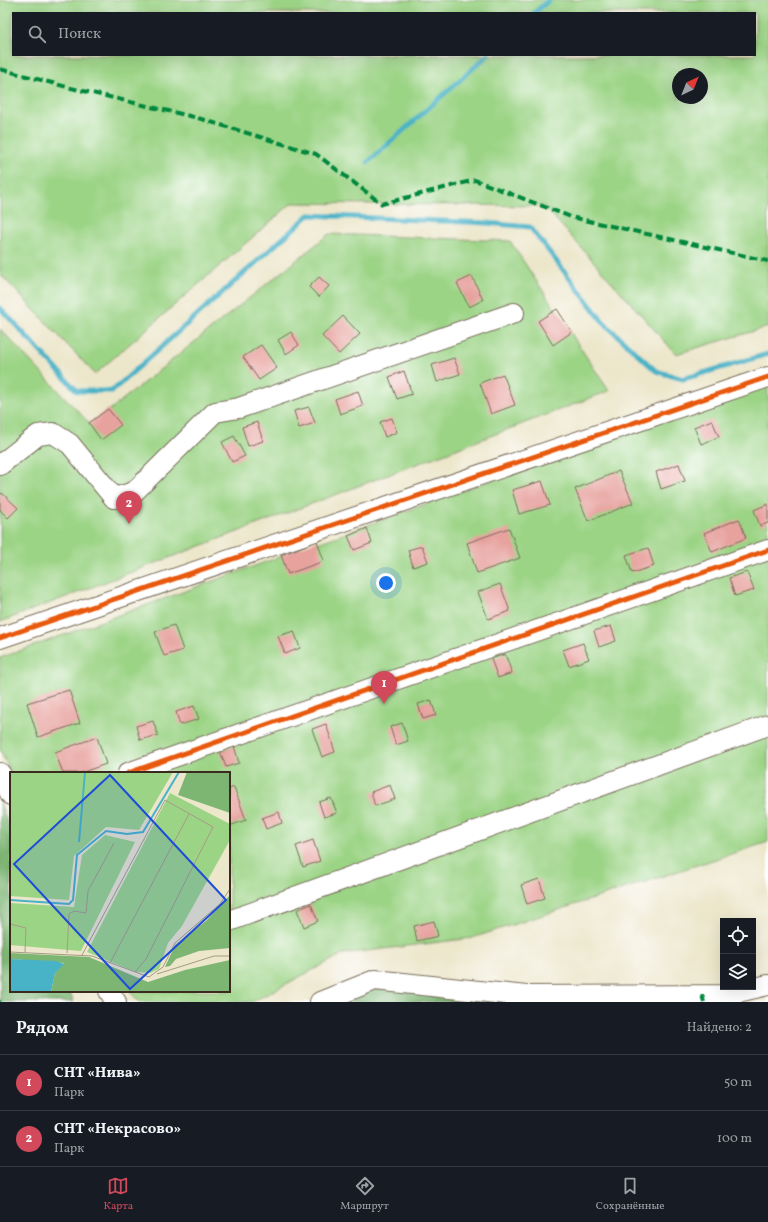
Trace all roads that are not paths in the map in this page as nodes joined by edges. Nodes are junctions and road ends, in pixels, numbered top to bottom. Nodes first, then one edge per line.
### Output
1 (514, 313) dead end
2 (768, 377) edge
3 (0, 465) edge
4 (768, 550) edge
5 (0, 638) edge
6 (768, 725) edge
7 (131, 772) edge
8 (0, 773) edge
9 (10, 793) edge
10 (230, 921) edge
11 (768, 985) edge
12 (110, 992) edge
13 (116, 1002) edge
14 (320, 1002) edge

1 - 3 street
2 - 5 street
4 - 7 street
6 - 10 street
8 - 9 street
11 - 14 street
12 - 13 street

